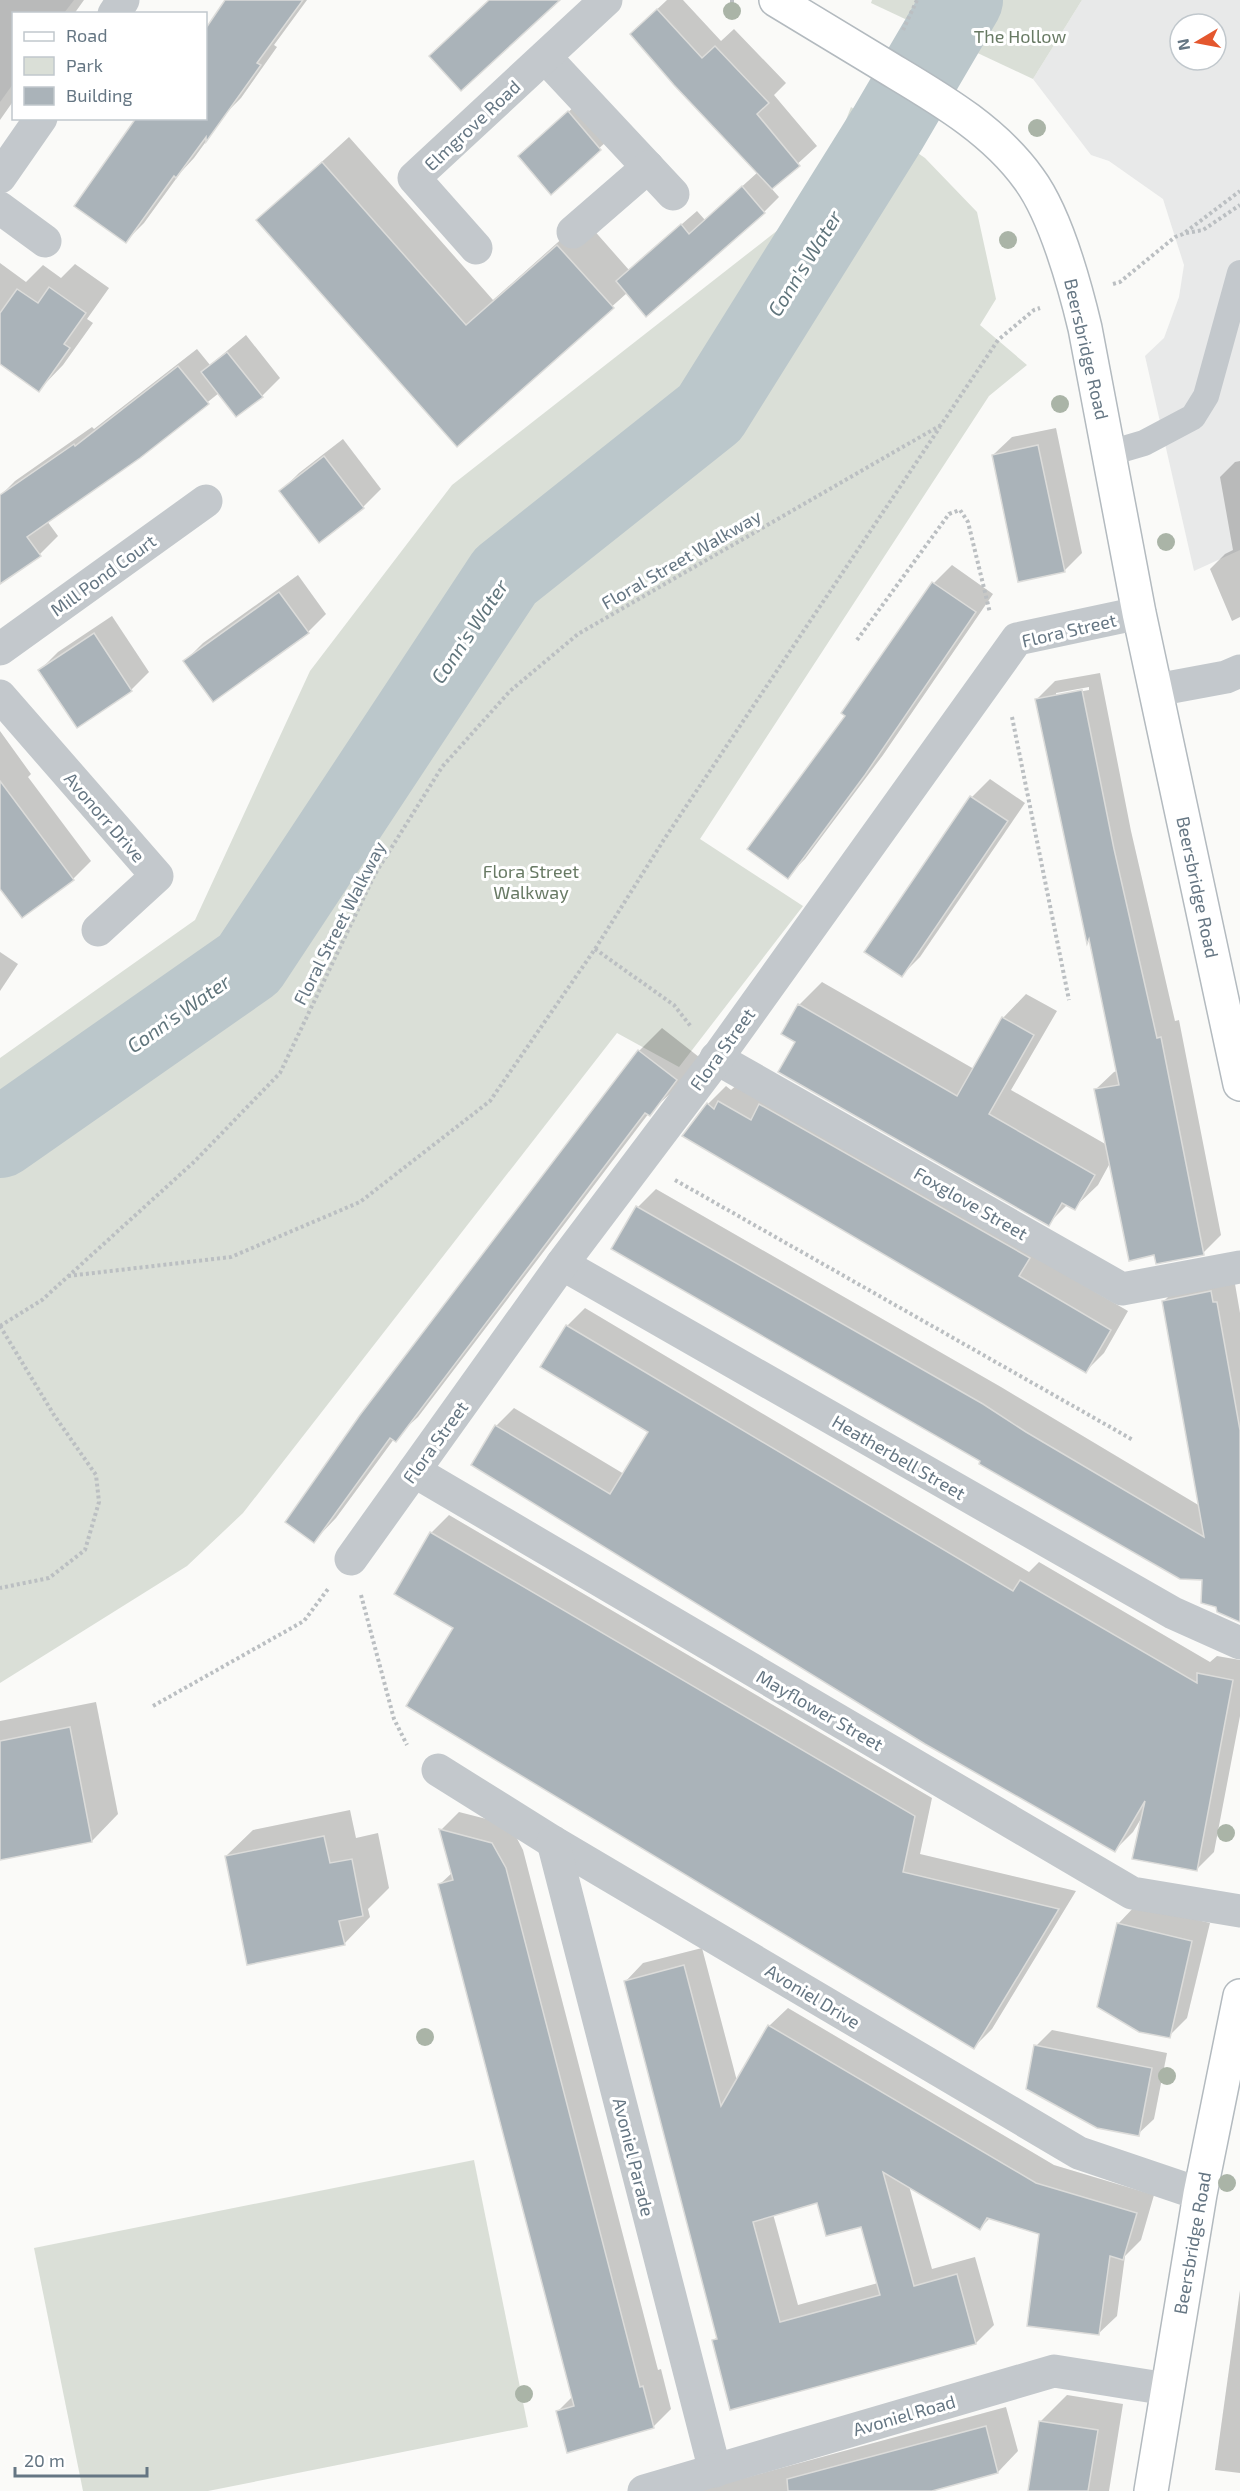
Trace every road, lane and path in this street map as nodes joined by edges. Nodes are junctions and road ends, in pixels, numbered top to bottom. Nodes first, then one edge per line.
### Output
1 (606, 0) edge
2 (776, 0) edge
3 (917, 0) edge
4 (903, 30) dead end
5 (545, 57) junction
6 (40, 120) edge
7 (648, 167) junction
8 (0, 177) edge
9 (1240, 190) edge
10 (674, 194) dead end
11 (1240, 205) edge
12 (0, 208) edge
13 (573, 232) dead end
14 (1183, 234) junction
15 (45, 241) dead end
16 (476, 248) dead end
17 (1240, 273) edge
18 (1120, 282) dead end
19 (1034, 310) dead end
20 (941, 425) junction
21 (1110, 453) junction
22 (206, 501) dead end
23 (983, 584) dead end
24 (1139, 613) junction
25 (857, 640) dead end
26 (0, 649) edge
27 (1001, 661) junction
28 (1240, 671) edge
29 (1156, 690) junction
30 (0, 696) edge
31 (98, 930) dead end
32 (595, 949) junction
33 (1069, 1000) dead end
34 (716, 1058) junction
35 (1240, 1084) edge
36 (640, 1160) junction
37 (562, 1264) junction
38 (1240, 1267) edge
39 (67, 1276) junction
40 (0, 1326) edge
41 (1133, 1440) dead end
42 (414, 1472) junction
43 (351, 1558) junction
44 (0, 1588) edge
45 (1240, 1643) edge
46 (153, 1706) dead end
47 (438, 1770) joint
48 (553, 1842) junction
49 (1240, 1911) edge
50 (1240, 1996) edge
51 (1200, 2194) junction
52 (1167, 2389) junction
53 (715, 2471) junction
54 (1157, 2490) edge
55 (644, 2491) edge

1 - 5 street, Elmgrove Road
2 - 21 main road, Beersbridge Road
3 - 4 path
5 - 7 street
5 - 16 street, Elmgrove Road
6 - 8 street
7 - 10 street
7 - 13 street
9 - 14 path
11 - 14 path
12 - 15 street
14 - 18 path
17 - 21 lane
19 - 20 path, Floral Street Walkway
20 - 32 path
20 - 39 path, Floral Street Walkway
21 - 24 main road, Beersbridge Road
22 - 26 street, Mill Pond Court
23 - 25 path
24 - 27 street, Flora Street
24 - 29 main road, Beersbridge Road
27 - 33 path
27 - 34 street, Flora Street
28 - 29 street
29 - 35 main road, Beersbridge Road
30 - 31 street, Avonorr Drive
32 - 34 path
32 - 39 path
34 - 36 street, Flora Street
34 - 38 street, Foxglove Street
36 - 37 street, Flora Street
36 - 41 path
37 - 42 street, Flora Street
37 - 45 street, Heatherbell Street
39 - 40 path, Floral Street Walkway
40 - 44 path
42 - 43 street, Flora Street
42 - 49 street, Mayflower Street
43 - 46 path
43 - 47 path
47 - 48 street, Avoniel Drive
48 - 51 street, Avoniel Drive
48 - 53 street, Avoniel Parade
50 - 51 main road, Beersbridge Road
51 - 52 main road, Beersbridge Road
52 - 53 street, Avoniel Road
52 - 54 main road, Beersbridge Road
53 - 55 street, Avoniel Road

